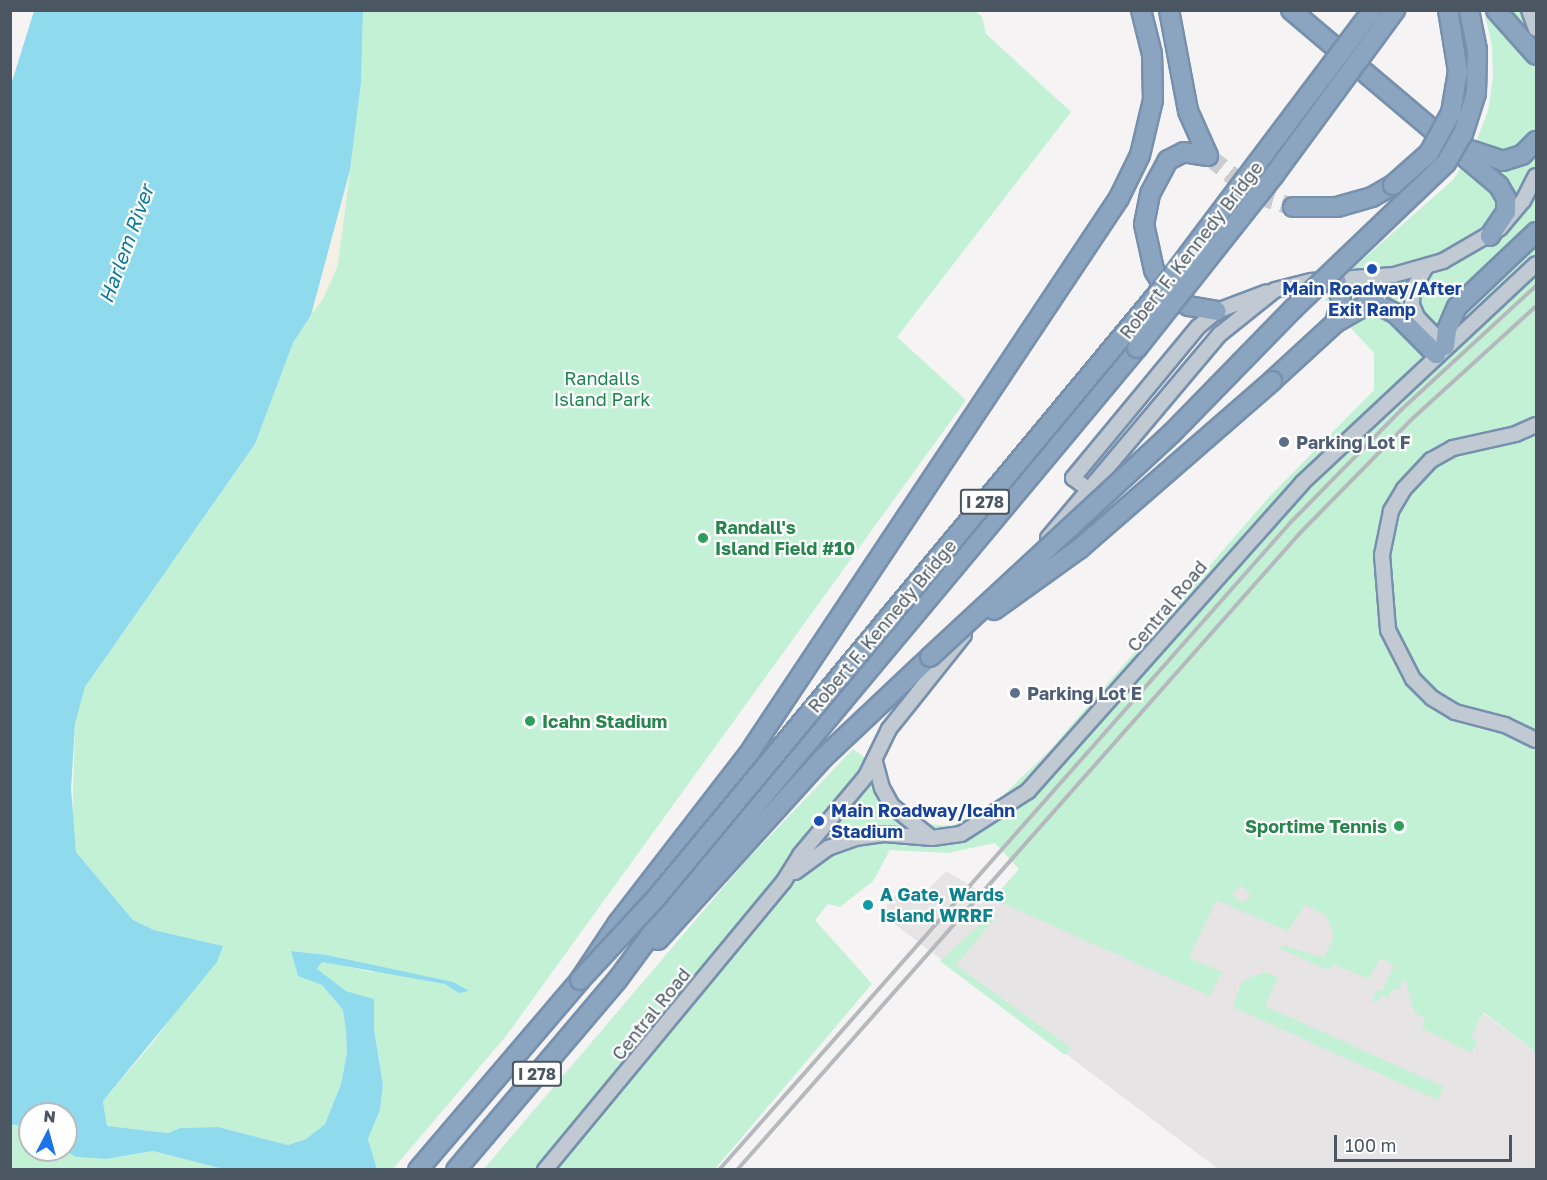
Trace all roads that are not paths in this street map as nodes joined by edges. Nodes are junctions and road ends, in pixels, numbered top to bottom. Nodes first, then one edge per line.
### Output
1 (1141, 10) edge
2 (1168, 10) edge
3 (1277, 10) edge
4 (1291, 10) edge
5 (1373, 10) edge
6 (1395, 10) edge
7 (1448, 10) edge
8 (1469, 10) edge
9 (1496, 10) edge
10 (1529, 10) edge
11 (1536, 29) edge
12 (1321, 39) junction
13 (1536, 55) edge
14 (1445, 138) junction
15 (1536, 141) edge
16 (1536, 176) edge
17 (1293, 207) tunnel mouth
18 (1536, 232) edge
19 (1490, 236) junction
20 (1536, 264) edge
21 (1426, 267) junction
22 (1336, 280) junction
23 (1275, 290) junction
24 (1217, 310) junction
25 (1335, 322) junction
26 (1441, 350) junction
27 (1536, 424) edge
28 (1089, 490) junction
29 (930, 657) junction
30 (1536, 740) edge
31 (876, 762) junction
32 (932, 838) junction
33 (784, 881) junction
34 (618, 979) junction
35 (580, 980) junction
36 (418, 1170) edge
37 (456, 1170) edge
38 (545, 1170) edge

1 - 35 highway, bridge
2 - 24 highway
3 - 12 highway
4 - 12 highway
5 - 35 highway, Robert F. Kennedy Bridge / I 278, bridge
6 - 34 highway, Robert F. Kennedy Bridge / I 278, bridge
7 - 17 highway, bridge
8 - 29 highway, bridge
9 - 13 highway
10 - 11 street
12 - 14 highway
14 - 15 highway
14 - 19 highway
16 - 19 street, Central Road
18 - 26 highway
19 - 21 street, Central Road
20 - 26 street, Central Road
21 - 22 street, Central Road
21 - 26 street
22 - 23 street, Central Road
22 - 25 highway
23 - 24 street, Central Road
23 - 28 street, Central Road
24 - 28 street, Central Road
25 - 26 highway
25 - 29 highway, bridge
26 - 32 street, Central Road
27 - 30 street
28 - 31 street, Central Road
29 - 34 highway
31 - 32 street
31 - 33 street, Central Road
32 - 33 street, Central Road
33 - 38 street, Central Road
34 - 37 highway, Robert F. Kennedy Bridge / I 278
35 - 36 highway, Robert F. Kennedy Bridge / I 278

